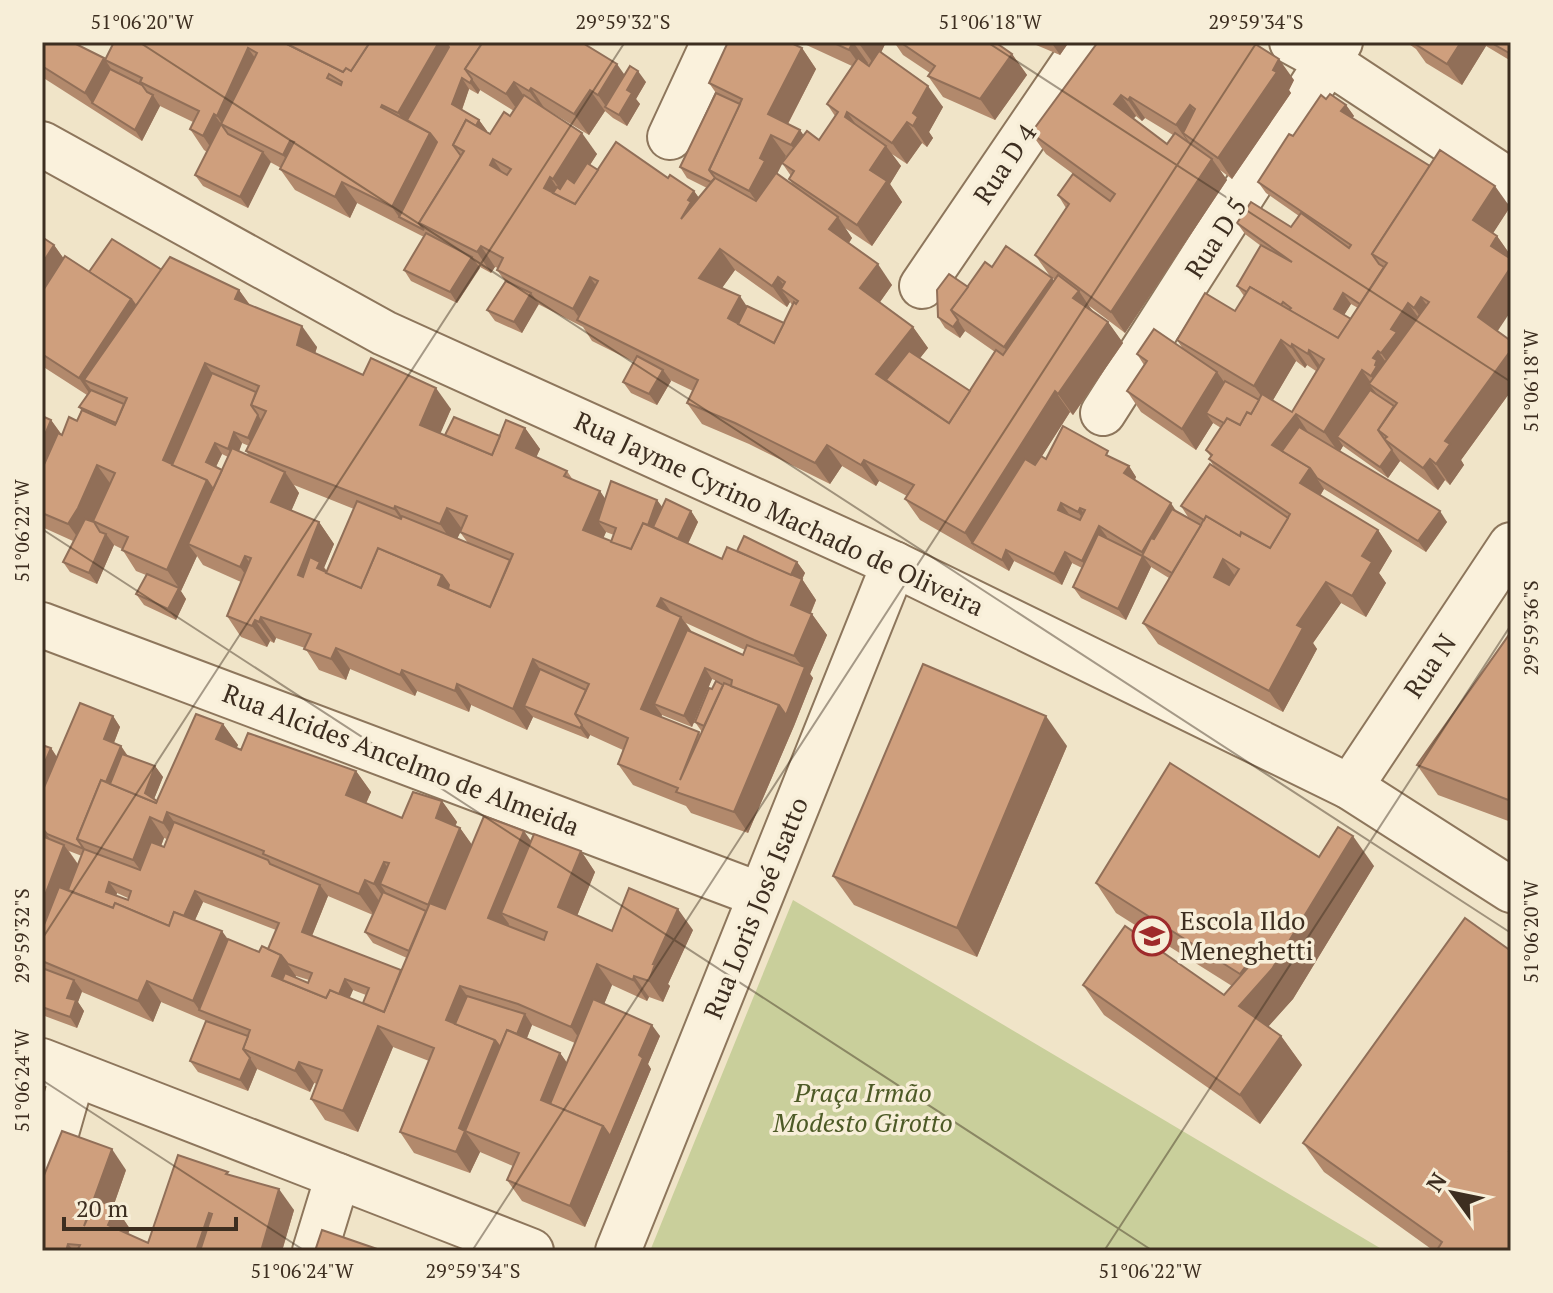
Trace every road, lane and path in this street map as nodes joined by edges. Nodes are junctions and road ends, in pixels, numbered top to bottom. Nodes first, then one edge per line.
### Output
1 (714, 42) edge
2 (1088, 42) edge
3 (1320, 49) edge
4 (670, 137) dead end
5 (42, 144) edge
6 (1511, 182) edge
7 (922, 286) dead end
8 (1103, 413) dead end
9 (1511, 545) edge
10 (894, 564) junction
11 (42, 625) edge
12 (1350, 787) junction
13 (1511, 890) edge
14 (760, 895) junction
15 (57, 1067) edge
16 (338, 1176) junction
17 (42, 1182) edge
18 (315, 1251) edge
19 (531, 1251) edge
20 (618, 1251) edge

1 - 4 street
2 - 7 street, Rua D 4
3 - 6 street
3 - 8 street, Rua D 5
5 - 10 street, Rua Jayme Cyrino Machado de Oliveira
9 - 12 street, Rua N
10 - 12 street, Rua Jayme Cyrino Machado de Oliveira
10 - 14 street, Rua Loris José Isatto
11 - 14 street, Rua Alcides Ancelmo de Almeida
12 - 13 street, Rua Jayme Cyrino Machado de Oliveira
14 - 20 street, Rua Loris José Isatto
15 - 16 street
15 - 17 street
16 - 18 street
16 - 19 street

